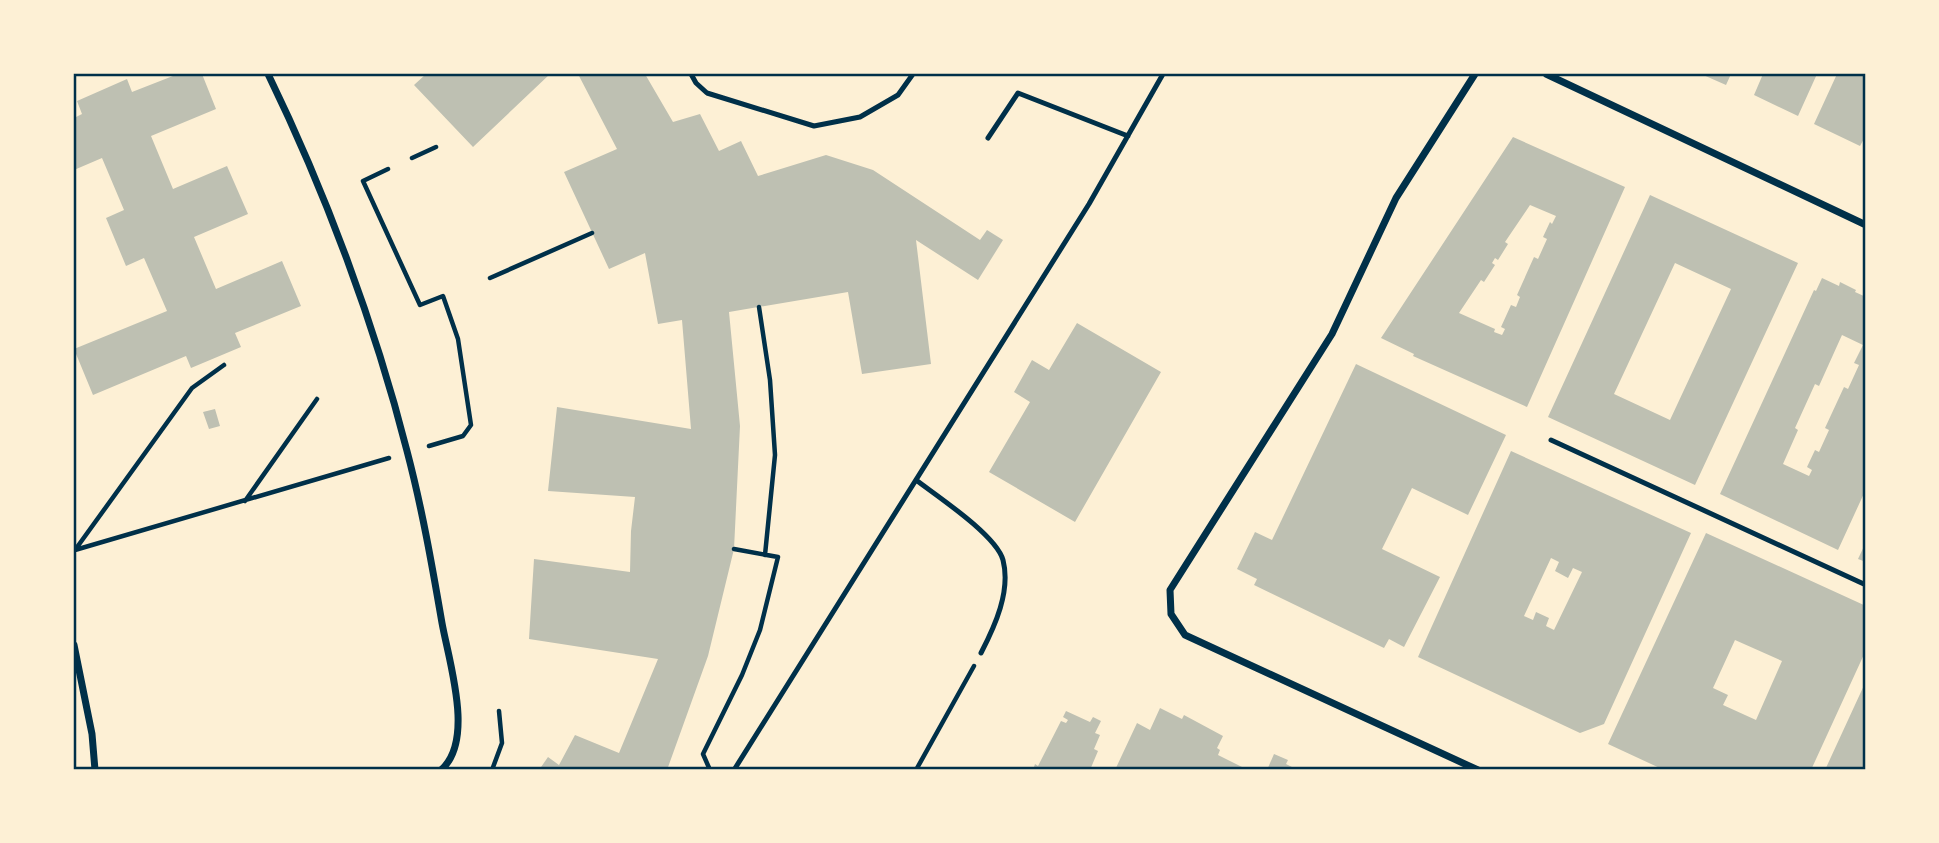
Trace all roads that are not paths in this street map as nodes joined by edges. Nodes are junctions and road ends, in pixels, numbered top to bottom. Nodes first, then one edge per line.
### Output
1 (268, 74) edge
2 (691, 74) edge
3 (913, 74) edge
4 (1163, 74) edge
5 (1475, 74) edge
6 (1546, 74) edge
7 (1128, 136) junction
8 (988, 138) dead end
9 (1866, 225) edge
10 (1551, 440) dead end
11 (916, 480) junction
12 (1866, 585) edge
13 (74, 645) edge
14 (981, 653) road end
15 (95, 769) edge
16 (441, 769) edge
17 (734, 769) edge
18 (1478, 769) edge

1 - 16 street
2 - 3 lane
4 - 7 lane
5 - 18 street
6 - 9 street
7 - 8 lane
7 - 11 lane
10 - 12 lane
11 - 14 lane
11 - 17 lane
13 - 15 street

